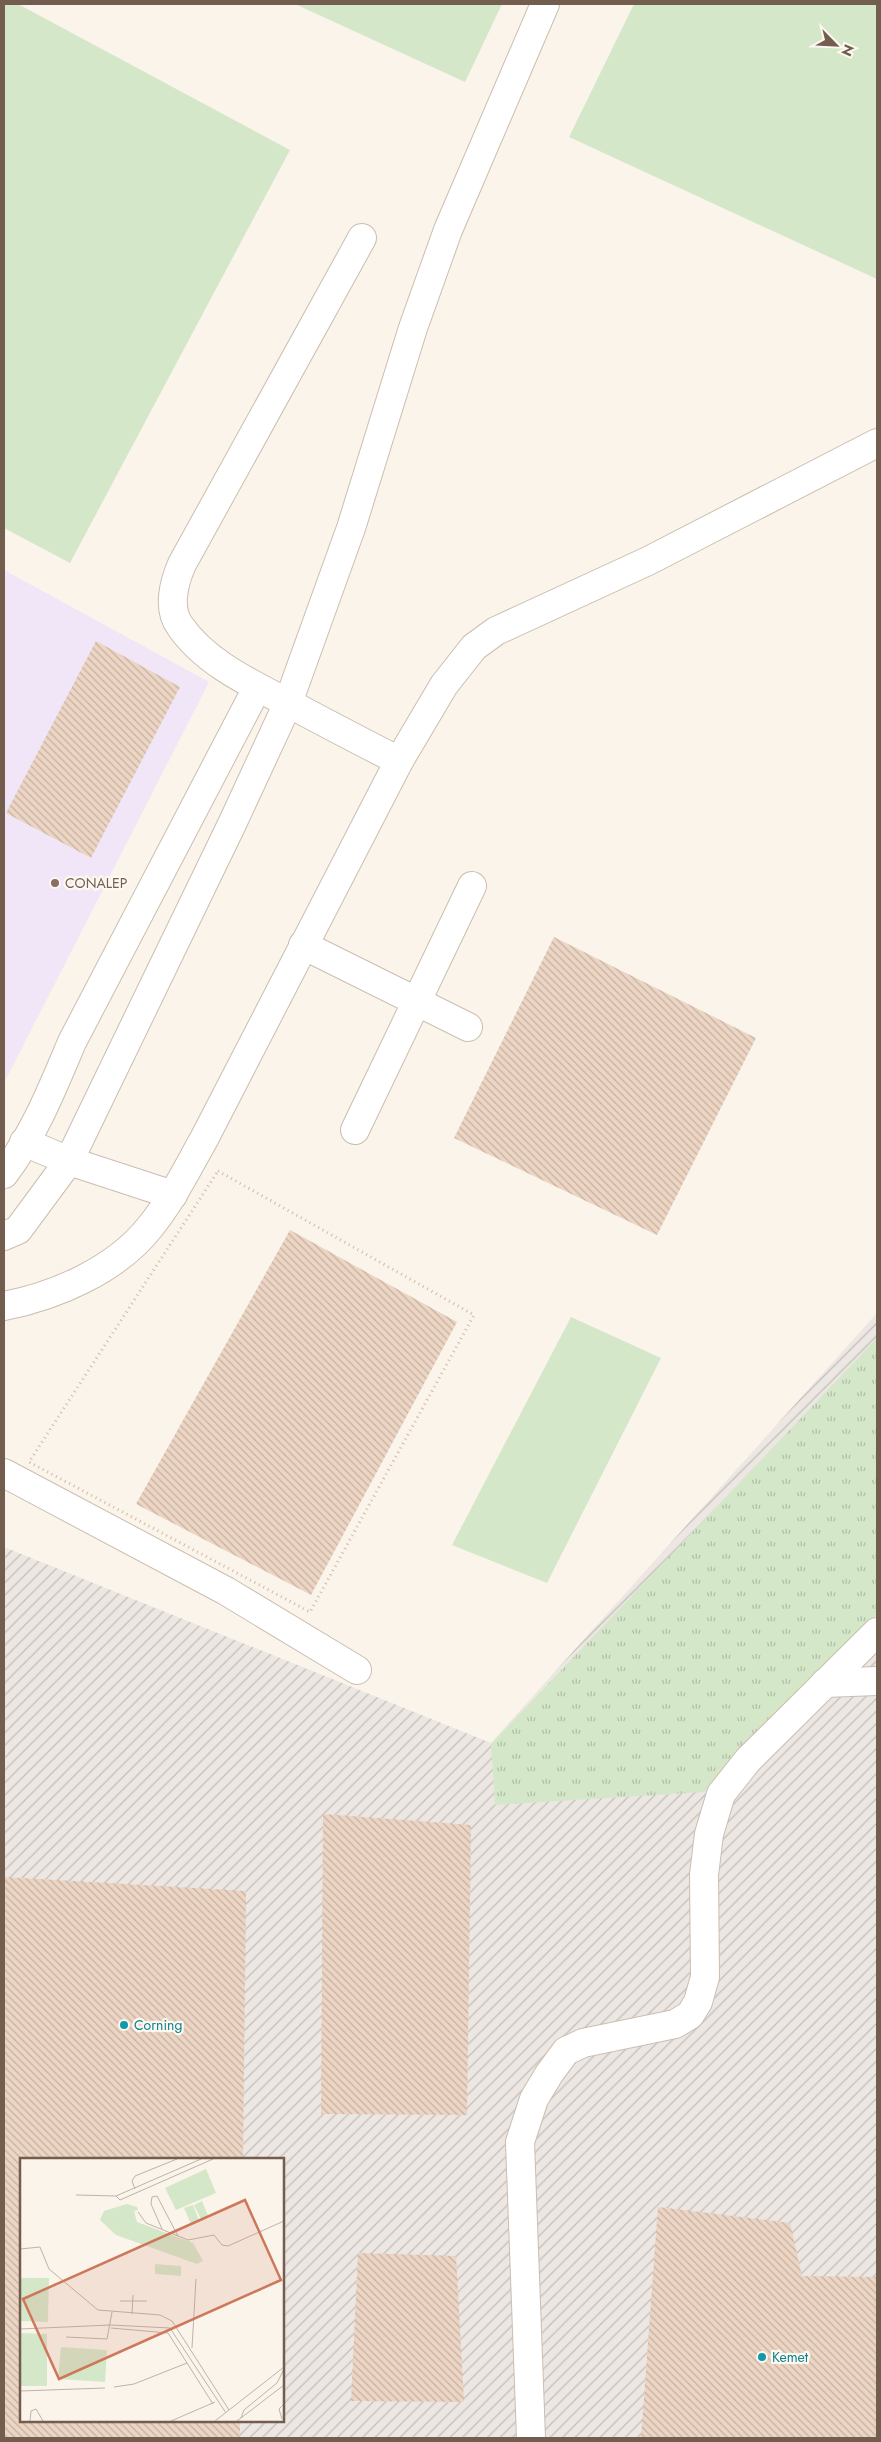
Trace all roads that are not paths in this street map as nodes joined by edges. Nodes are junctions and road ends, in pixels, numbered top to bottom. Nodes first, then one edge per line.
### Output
1 (545, 4) edge
2 (362, 238) dead end
3 (877, 443) edge
4 (257, 688) junction
5 (288, 703) junction
6 (398, 762) junction
7 (472, 886) dead end
8 (303, 945) junction
9 (417, 1001) junction
10 (468, 1027) dead end
11 (355, 1130) dead end
12 (24, 1142) junction
13 (69, 1161) junction
14 (4, 1174) edge
15 (173, 1195) junction
16 (4, 1236) edge
17 (4, 1306) edge
18 (4, 1474) edge
19 (877, 1632) edge
20 (357, 1670) dead end
21 (877, 1681) edge
22 (825, 1683) junction
23 (531, 2438) edge

1 - 5 lane
2 - 4 lane
3 - 6 lane
4 - 5 lane
4 - 12 lane
5 - 6 lane
5 - 13 lane
6 - 8 lane
7 - 9 lane
8 - 9 lane
8 - 15 lane
9 - 10 lane
9 - 11 lane
12 - 13 lane
12 - 14 lane
13 - 15 lane
13 - 16 lane
15 - 17 lane
18 - 20 lane
19 - 22 lane
21 - 22 lane
22 - 23 lane

